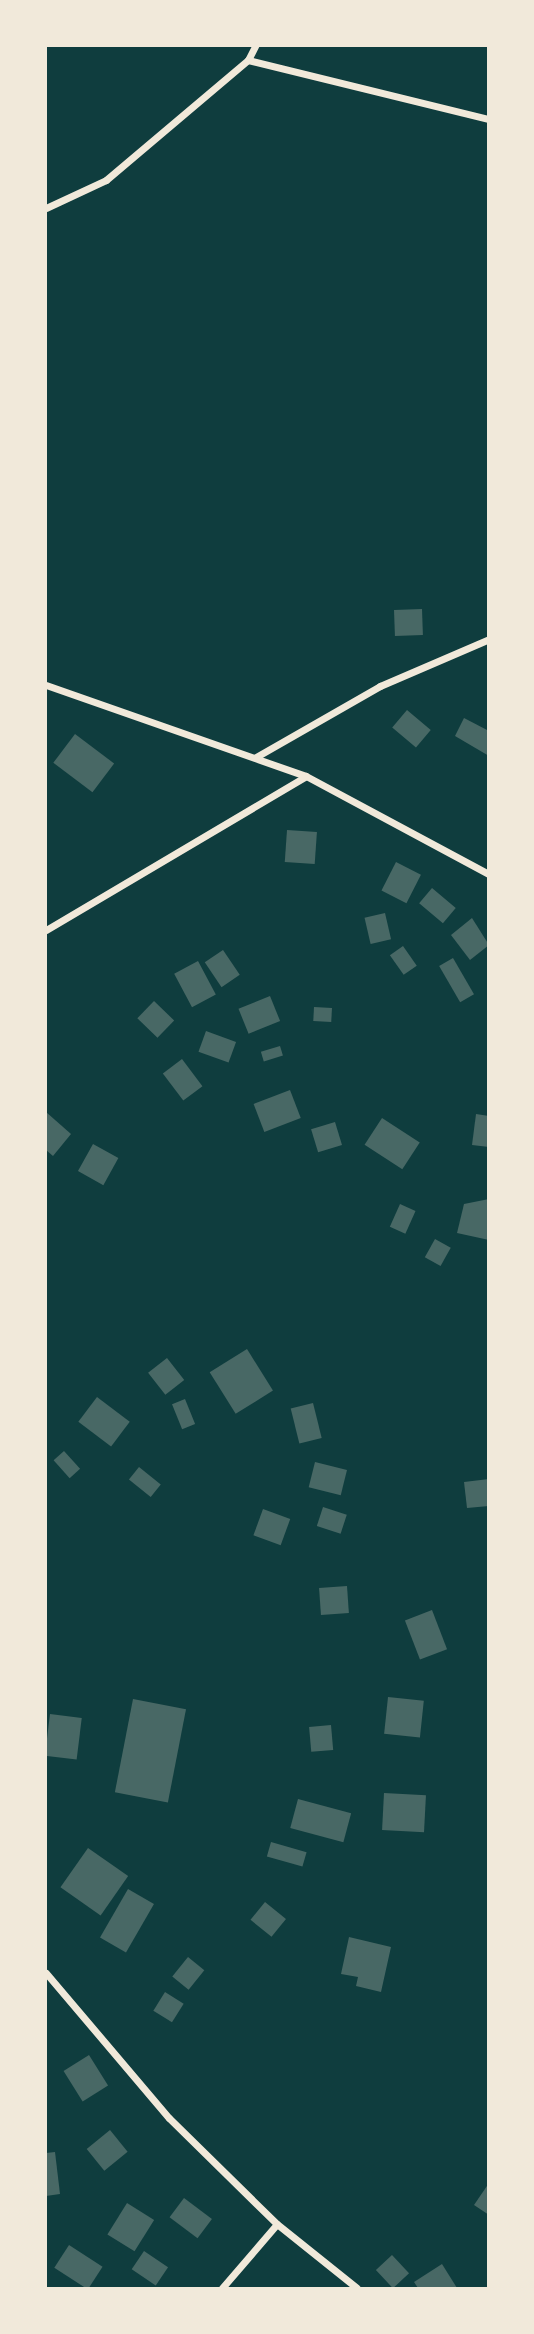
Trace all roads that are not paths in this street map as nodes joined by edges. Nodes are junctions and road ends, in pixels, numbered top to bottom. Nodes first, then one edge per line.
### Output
1 (255, 46) edge
2 (248, 60) junction
3 (488, 119) edge
4 (46, 208) edge
5 (488, 639) edge
6 (46, 685) edge
7 (256, 757) junction
8 (306, 776) junction
9 (488, 874) edge
10 (46, 930) edge
11 (46, 1973) edge
12 (277, 2224) junction
13 (222, 2288) edge
14 (356, 2288) edge

1 - 2 street
2 - 3 street
2 - 4 street
5 - 7 street
6 - 7 street
7 - 8 street
8 - 9 street
8 - 10 street
11 - 12 street
12 - 13 street
12 - 14 street

